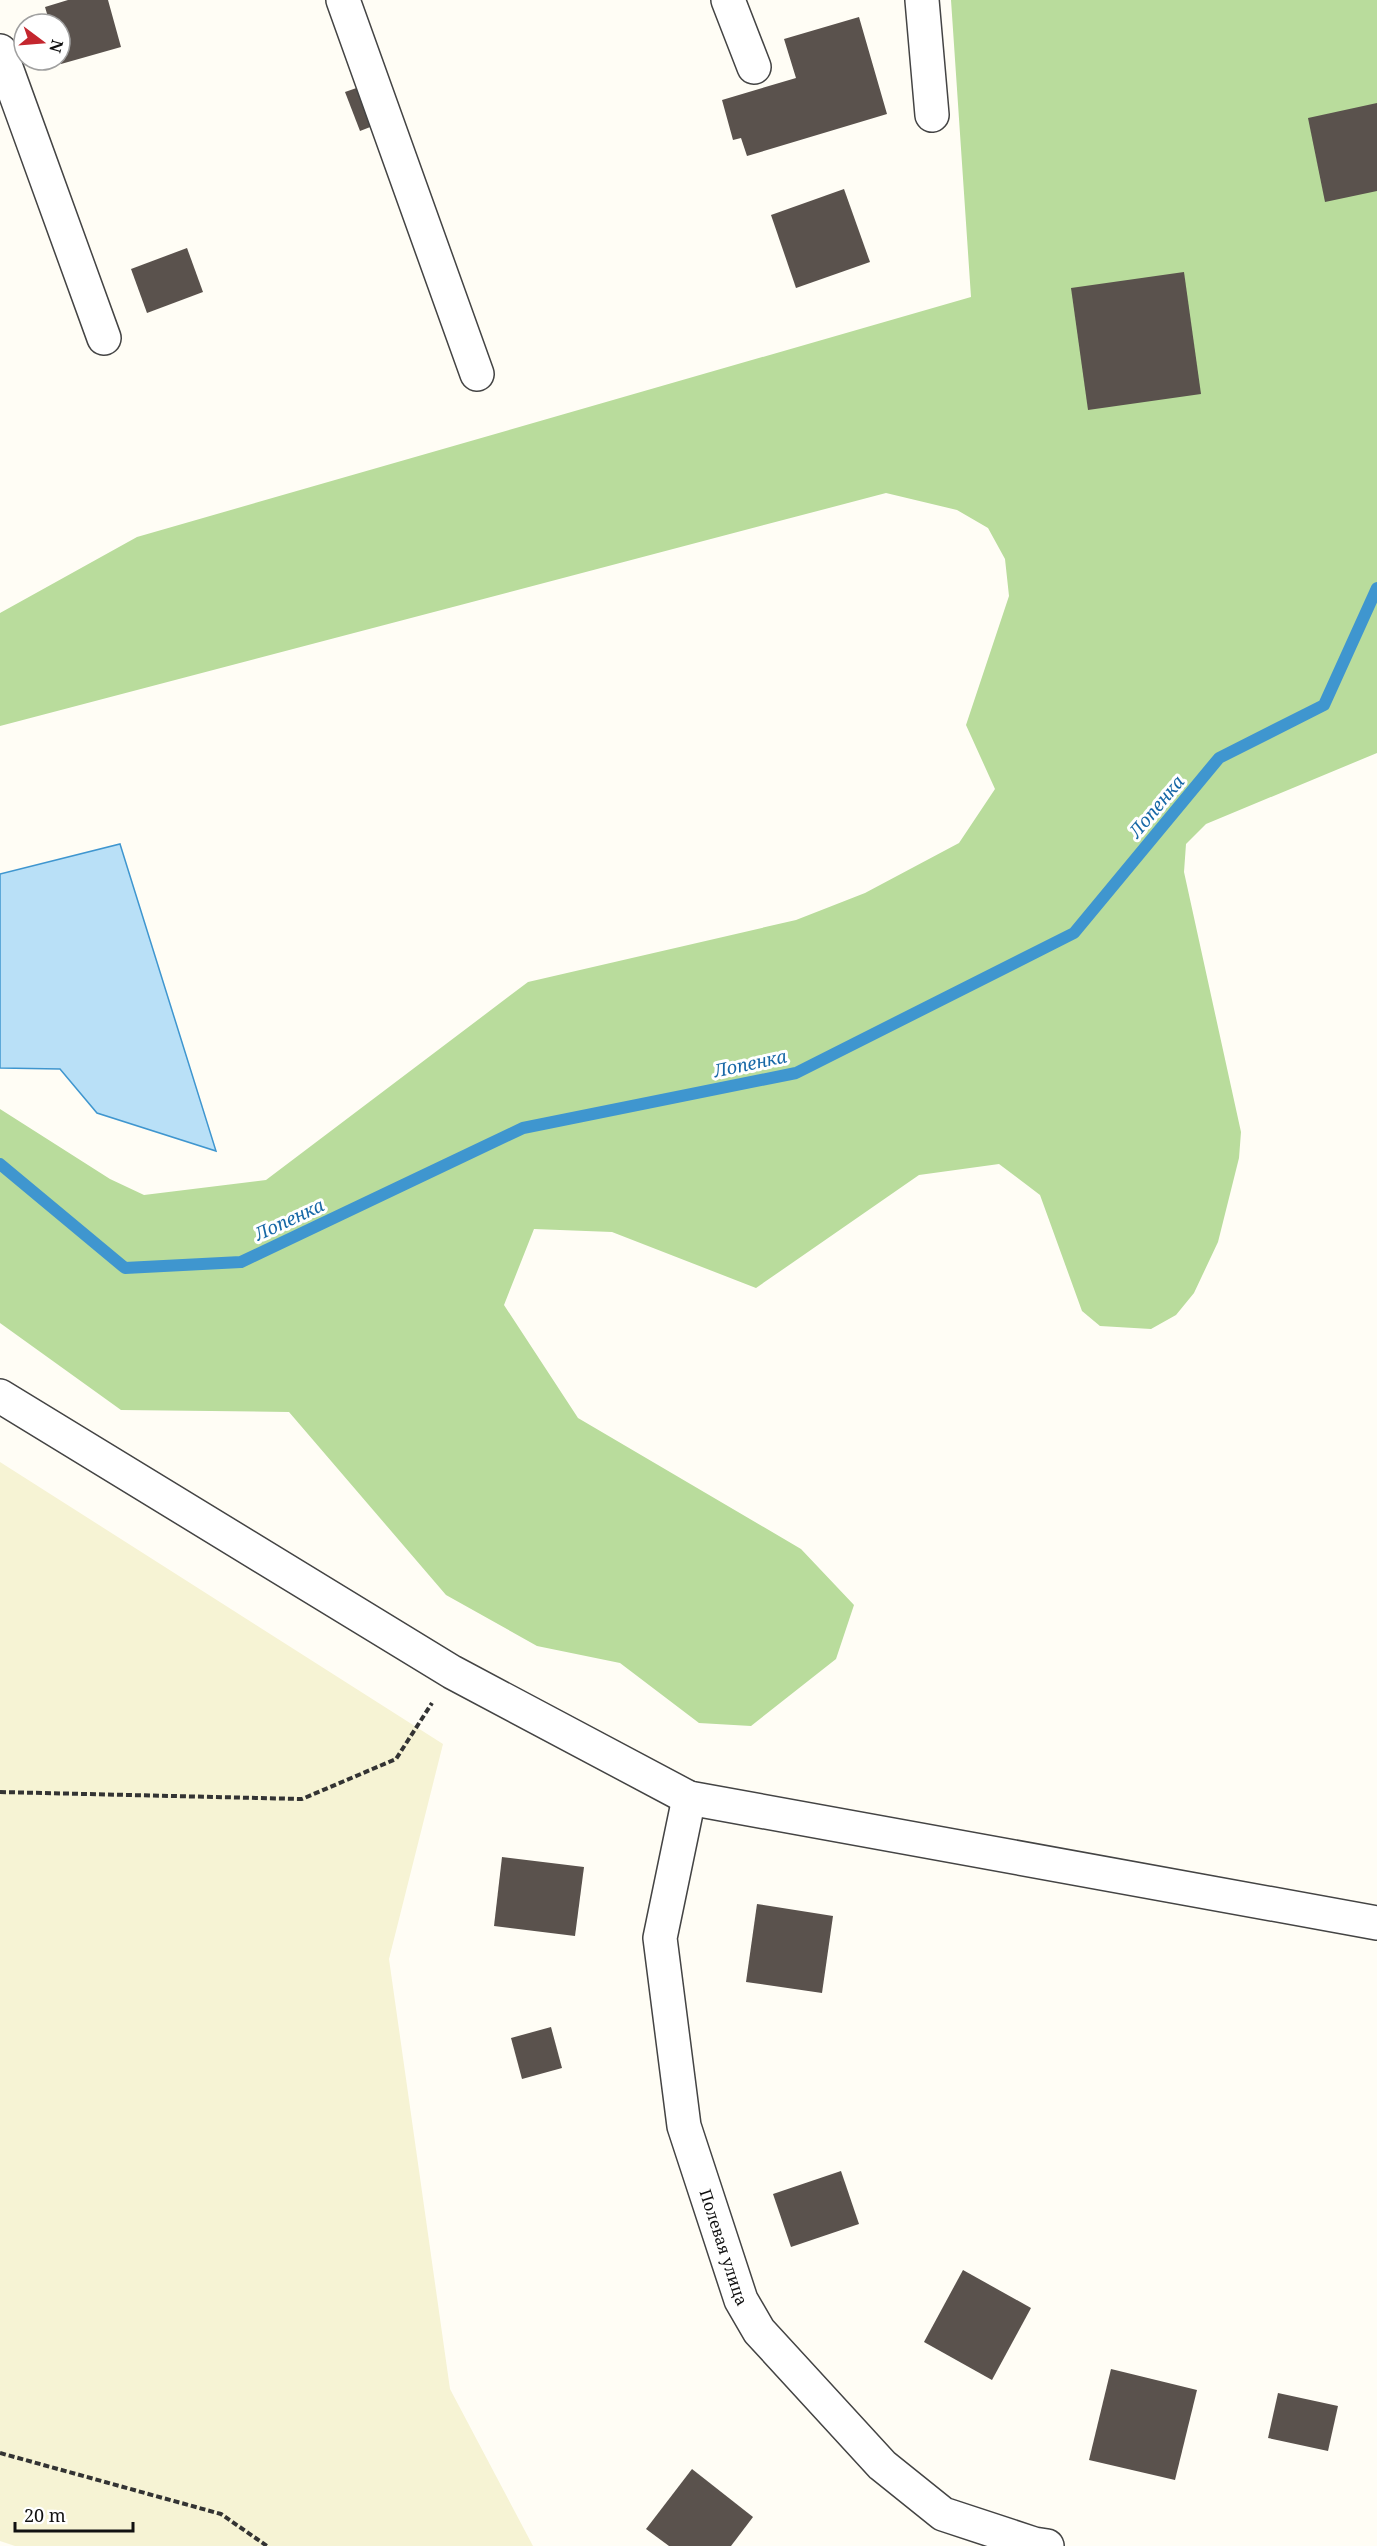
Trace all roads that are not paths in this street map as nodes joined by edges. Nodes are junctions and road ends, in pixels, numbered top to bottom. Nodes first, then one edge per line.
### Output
1 (343, 0) edge
2 (728, 0) edge
3 (922, 0) edge
4 (0, 51) edge
5 (754, 67) dead end
6 (932, 115) dead end
7 (105, 338) dead end
8 (477, 374) dead end
9 (0, 1396) edge
10 (689, 1798) junction
11 (1377, 1923) edge
12 (1047, 2546) edge

1 - 8 street
2 - 5 street
3 - 6 street
4 - 7 street
9 - 10 street
10 - 11 street
10 - 12 street, Полевая улица

